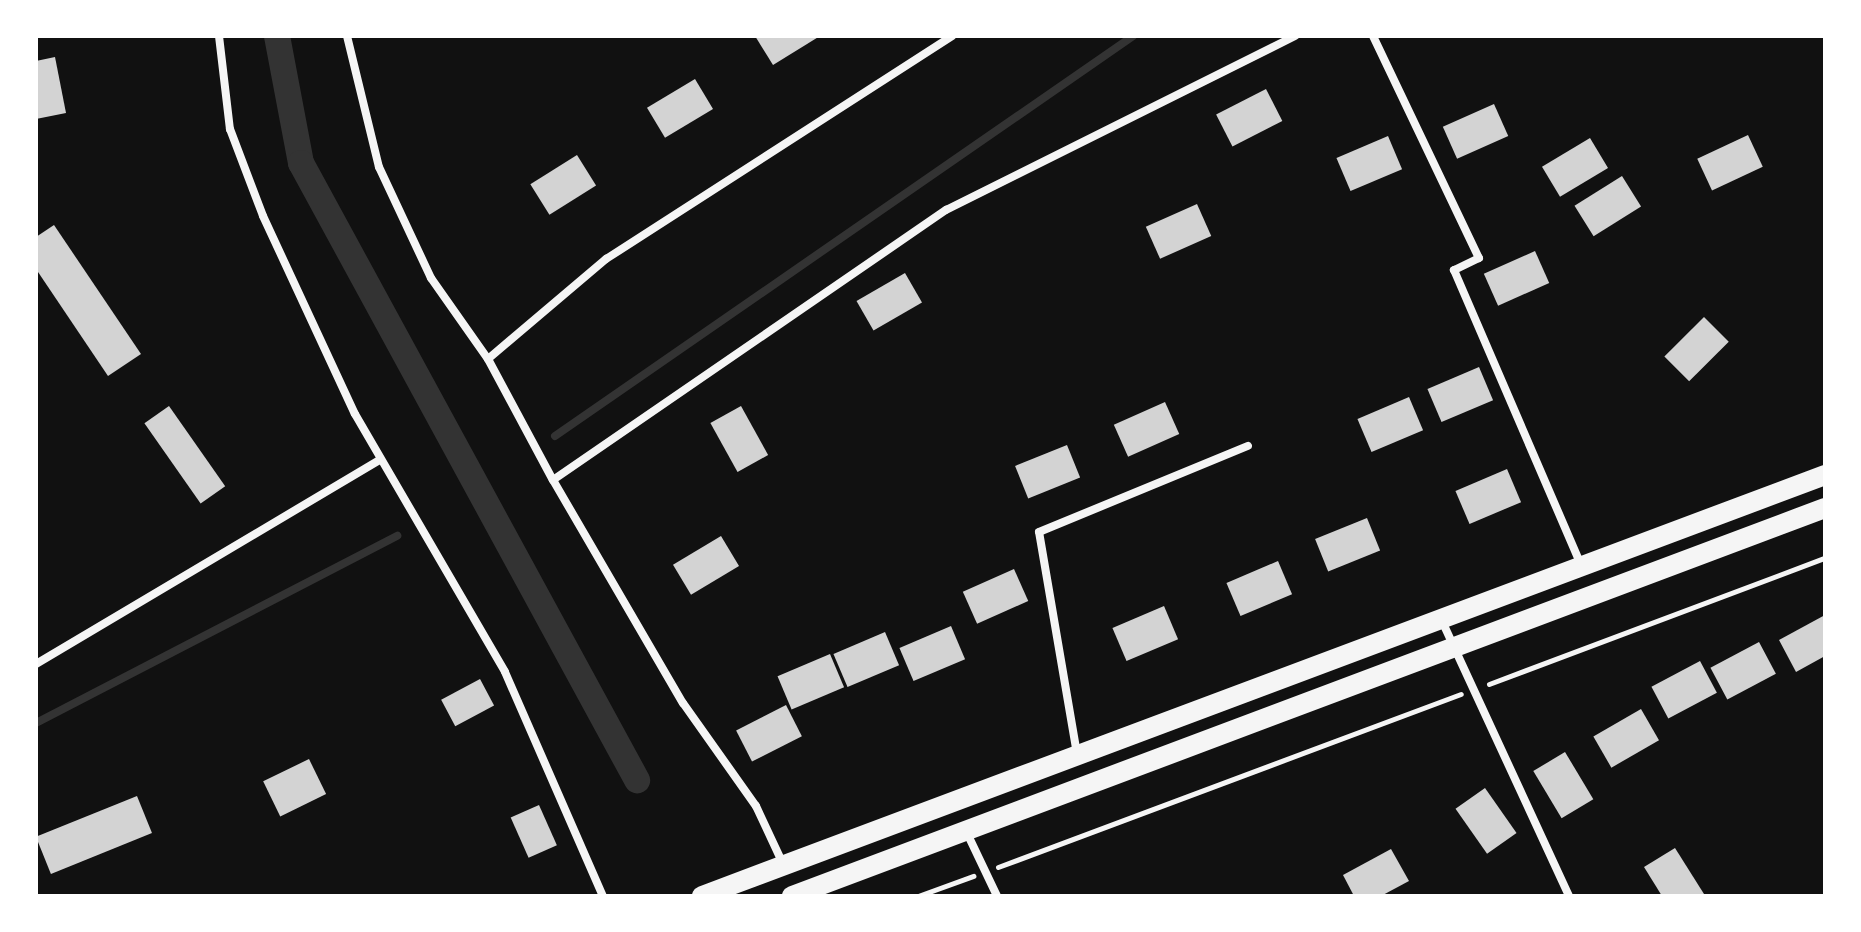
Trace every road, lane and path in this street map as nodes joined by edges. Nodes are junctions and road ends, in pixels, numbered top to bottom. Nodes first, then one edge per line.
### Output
1 (219, 36) edge
2 (347, 36) edge
3 (952, 36) edge
4 (1295, 36) edge
5 (1373, 36) edge
6 (488, 359) junction
7 (1248, 446) dead end
8 (380, 460) junction
9 (1825, 475) edge
10 (553, 480) junction
11 (1825, 508) edge
12 (1825, 558) edge
13 (1583, 569) junction
14 (1442, 620) junction
15 (1453, 649) junction
16 (36, 664) edge
17 (1472, 690) junction
18 (1077, 755) junction
19 (965, 829) junction
20 (784, 865) junction
21 (985, 872) junction
22 (795, 895) edge
23 (603, 896) edge
24 (702, 896) edge
25 (918, 896) edge
26 (997, 896) edge
27 (1569, 896) edge

1 - 8 street
2 - 6 street
3 - 6 street
4 - 10 street
5 - 13 street
6 - 10 street
7 - 18 street
8 - 16 street
8 - 23 street
9 - 13 highway
10 - 20 street
11 - 15 highway
12 - 17 path
13 - 14 highway
14 - 15 street
14 - 18 highway
15 - 17 street
15 - 19 highway
17 - 21 path
17 - 27 street
18 - 20 highway
19 - 21 street
19 - 22 highway
20 - 24 highway
21 - 25 path
21 - 26 street

